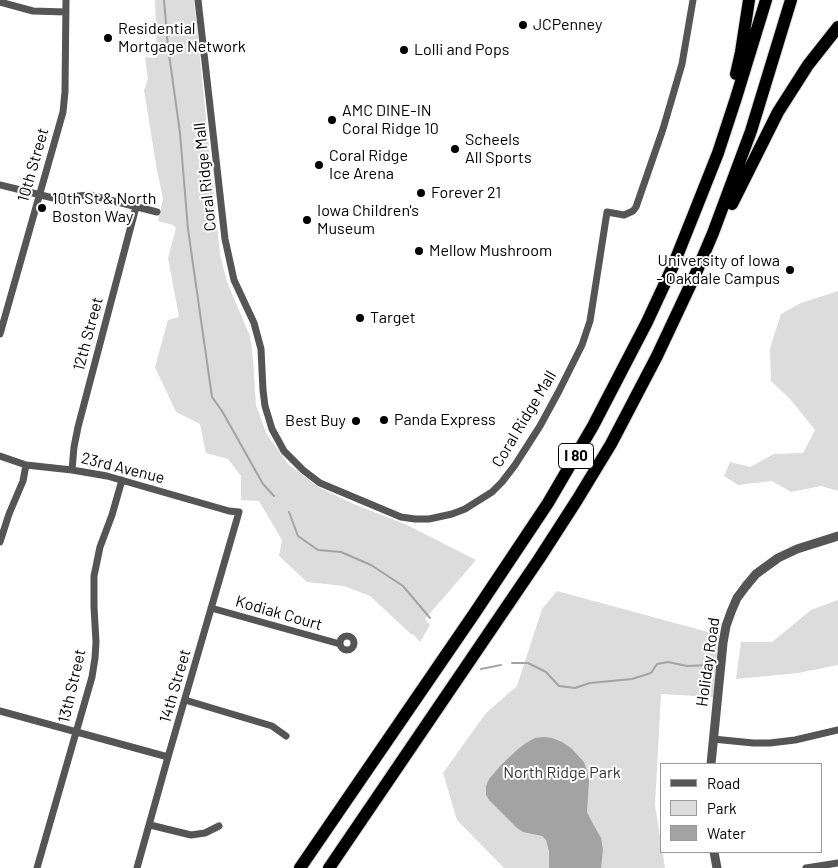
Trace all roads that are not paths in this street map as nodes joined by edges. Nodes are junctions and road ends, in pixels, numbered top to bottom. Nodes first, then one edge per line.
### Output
1 (66, 0) edge
2 (198, 0) edge
3 (693, 0) edge
4 (749, 0) edge
5 (766, 0) edge
6 (791, 0) edge
7 (0, 2) edge
8 (66, 12) junction
9 (838, 27) edge
10 (0, 185) edge
11 (39, 195) junction
12 (136, 207) junction
13 (696, 211) junction
14 (157, 212) dead end
15 (681, 305) junction
16 (0, 334) edge
17 (0, 456) edge
18 (26, 465) junction
19 (72, 470) junction
20 (122, 480) junction
21 (239, 512) joint
22 (838, 536) edge
23 (0, 542) edge
24 (212, 608) junction
25 (340, 644) dead end
26 (185, 700) junction
27 (0, 711) edge
28 (838, 730) edge
29 (76, 731) junction
30 (286, 736) dead end
31 (713, 739) junction
32 (168, 757) junction
33 (711, 763) edge
34 (150, 825) junction
35 (219, 826) dead end
36 (714, 853) edge
37 (838, 863) edge
38 (37, 868) edge
39 (137, 868) edge
40 (300, 868) edge
41 (329, 868) edge
42 (717, 868) edge
43 (806, 868) edge

1 - 8 street, 10th Street
2 - 3 street, Coral Ridge Mall
4 - 13 highway
5 - 13 highway, I 80
6 - 15 highway, I 80
7 - 8 street
8 - 11 street, 10th Street
9 - 15 highway
10 - 11 street
11 - 12 street
11 - 16 street, 10th Street
12 - 14 street
12 - 19 street, 12th Street
13 - 40 highway, I 80
15 - 41 highway, I 80
17 - 18 street, 23rd Avenue
18 - 19 street, 23rd Avenue
18 - 23 street
19 - 20 street, 23rd Avenue
20 - 21 street, 23rd Avenue
20 - 29 street, 13th Street
21 - 24 street, 14th Street
22 - 31 street, Holiday Road
24 - 25 street, Kodiak Court
24 - 26 street, 14th Street
26 - 30 street
26 - 32 street, 14th Street
27 - 29 street
28 - 31 street
29 - 32 street
29 - 38 street, 13th Street
31 - 33 street, Holiday Road
32 - 34 street, 14th Street
34 - 35 street
34 - 39 street, 14th Street
36 - 42 street
37 - 43 street

